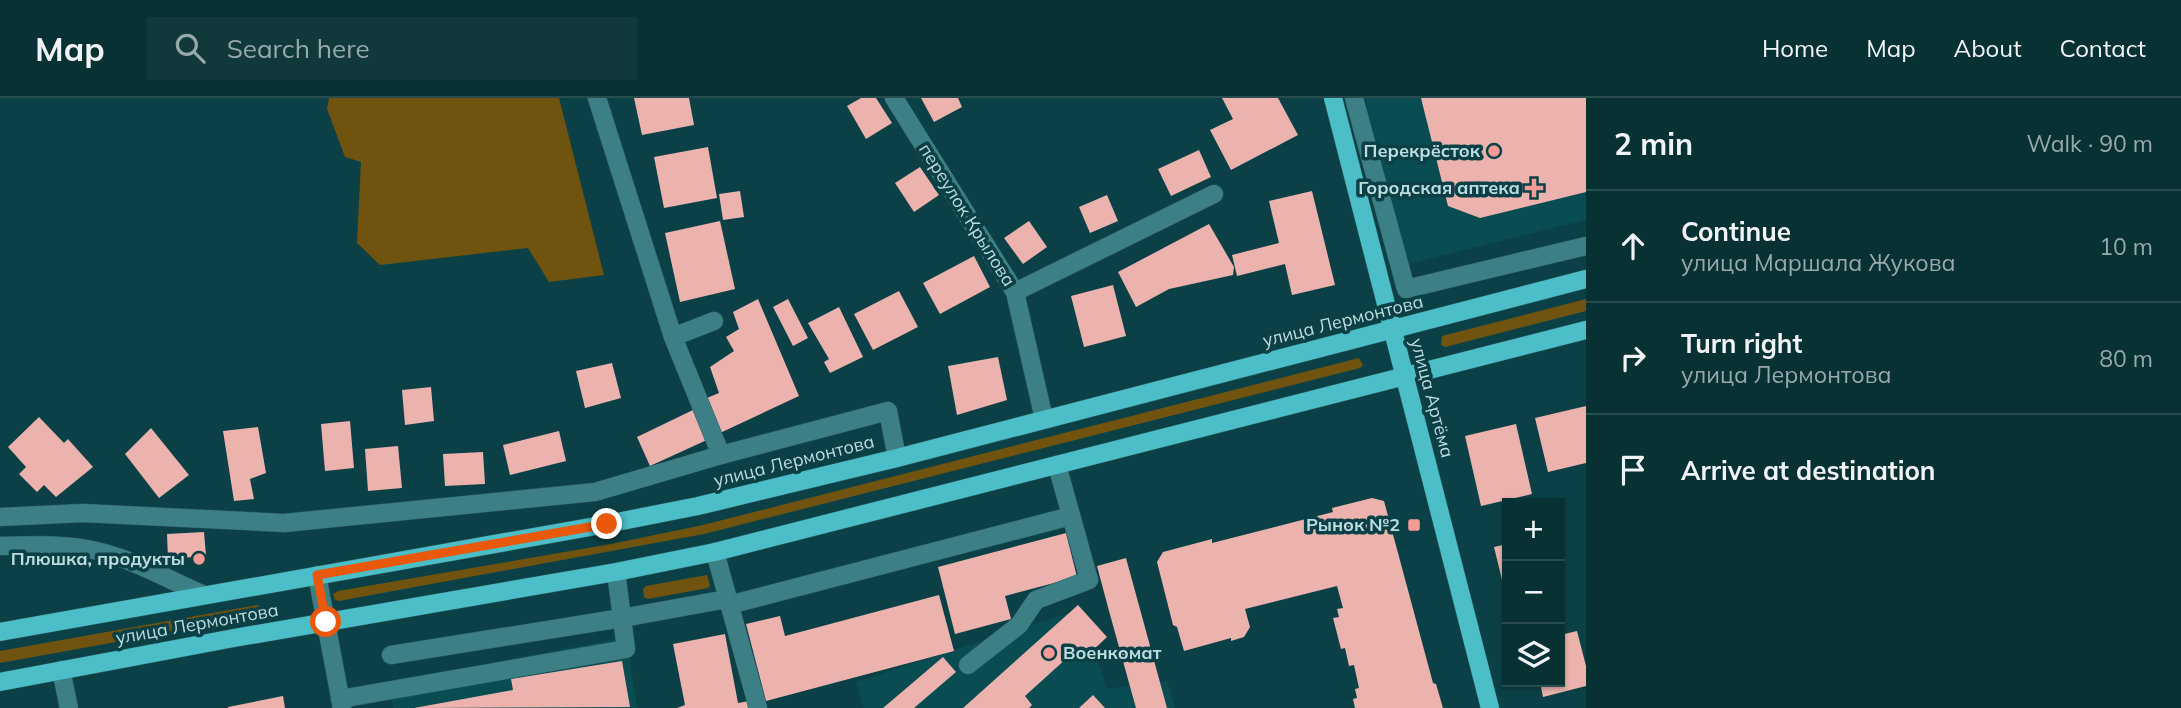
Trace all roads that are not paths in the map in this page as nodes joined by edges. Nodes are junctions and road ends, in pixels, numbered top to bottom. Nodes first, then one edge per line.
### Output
1 (597, 98) edge
2 (894, 98) edge
3 (1333, 98) edge
4 (1354, 98) edge
5 (1214, 194) dead end
6 (1586, 246) edge
7 (1586, 279) edge
8 (1015, 292) junction
9 (714, 321) dead end
10 (1392, 329) junction
11 (1586, 330) edge
12 (673, 337) junction
13 (1405, 378) junction
14 (1044, 419) junction
15 (721, 455) junction
16 (897, 457) junction
17 (1056, 465) junction
18 (1071, 516) junction
19 (0, 517) edge
20 (0, 546) edge
21 (715, 552) junction
22 (616, 572) junction
23 (317, 575) junction
24 (204, 596) junction
25 (728, 602) junction
26 (622, 618) junction
27 (326, 622) junction
28 (0, 632) edge
29 (391, 654) dead end
30 (968, 665) dead end
31 (61, 670) junction
32 (0, 682) edge
33 (341, 704) edge
34 (69, 708) edge
35 (758, 708) edge
36 (1490, 708) edge

1 - 12 street
2 - 8 street, переулок Крылова
3 - 10 main road, улица Артёма
4 - 6 street
5 - 8 street
7 - 10 main road, улица Лермонтова
8 - 14 street, переулок Крылова
9 - 12 street
10 - 13 main road, улица Артёма
10 - 14 main road, улица Лермонтова
11 - 13 main road, улица Лермонтова
12 - 15 street
13 - 17 main road, улица Лермонтова
13 - 36 main road, улица Артёма
14 - 16 main road, улица Лермонтова
15 - 16 street
15 - 19 street
16 - 23 main road, улица Лермонтова
17 - 18 street
17 - 21 main road, улица Лермонтова
18 - 25 street
18 - 30 street
20 - 24 street
21 - 22 main road, улица Лермонтова
21 - 25 street
22 - 26 street
22 - 27 main road, улица Лермонтова
23 - 24 main road, улица Лермонтова
23 - 27 street
24 - 28 main road, улица Лермонтова
25 - 26 street
25 - 35 street
26 - 29 street
26 - 33 street
27 - 31 main road, улица Лермонтова
27 - 33 street
31 - 32 main road, улица Лермонтова
31 - 34 street

